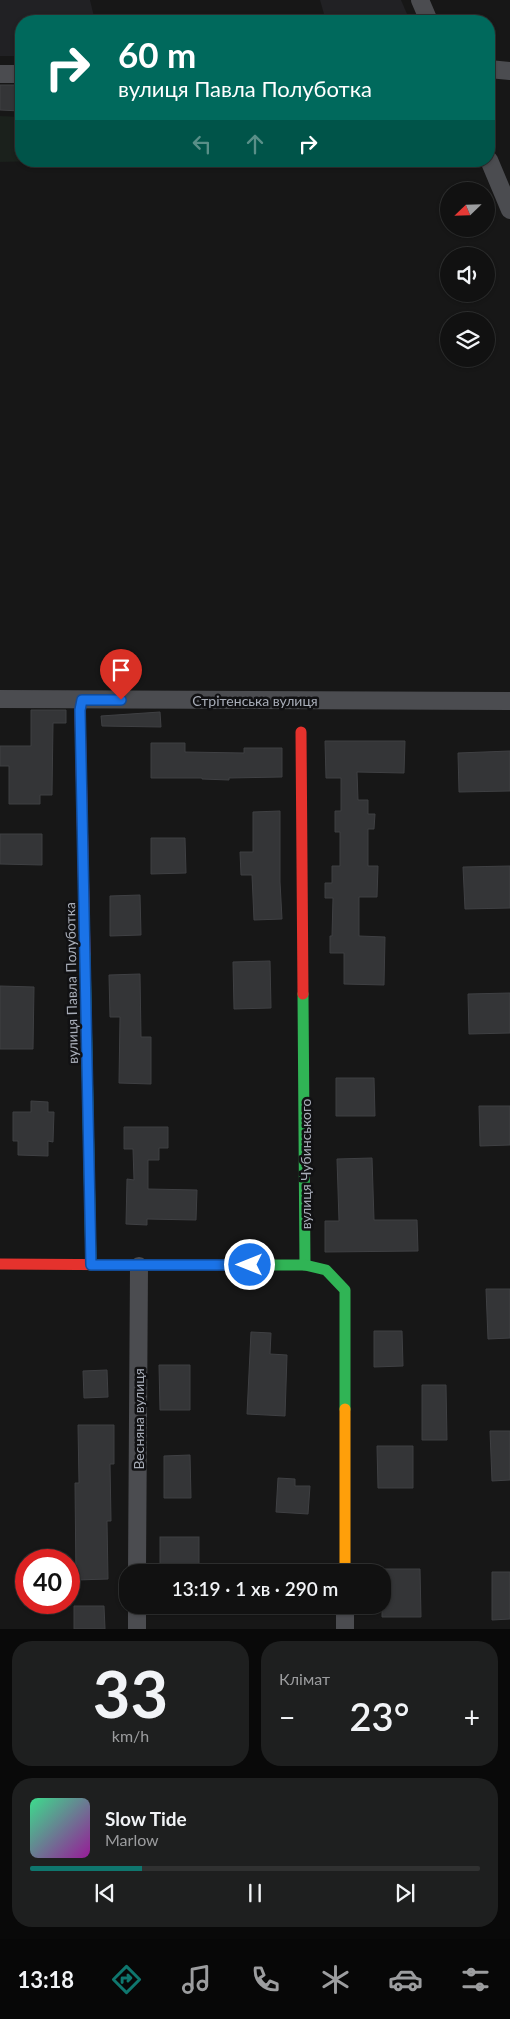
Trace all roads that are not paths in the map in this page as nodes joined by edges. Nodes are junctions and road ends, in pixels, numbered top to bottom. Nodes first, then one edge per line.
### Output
1 (420, 0) edge
2 (426, 15) edge
3 (495, 70) edge
4 (510, 71) edge
5 (0, 74) edge
6 (15, 74) edge
7 (492, 167) edge
8 (510, 210) edge
9 (0, 699) edge
10 (82, 700) junction
11 (510, 701) edge
12 (301, 732) dead end
13 (0, 1264) edge
14 (91, 1265) junction
15 (305, 1265) junction
16 (139, 1266) junction
17 (137, 1564) edge
18 (345, 1564) edge
19 (137, 1614) edge
20 (345, 1614) edge
21 (137, 1629) edge
22 (345, 1629) edge

1 - 2 street
3 - 4 street
5 - 6 street
7 - 8 street
9 - 10 street, Стрітенська вулиця
10 - 11 street, Стрітенська вулиця
10 - 14 street, вулиця Павла Полуботка
12 - 15 street, вулиця Чубинського
13 - 14 street
14 - 16 street
15 - 16 street
15 - 18 street
16 - 17 street, Весняна вулиця
19 - 21 street
20 - 22 street

